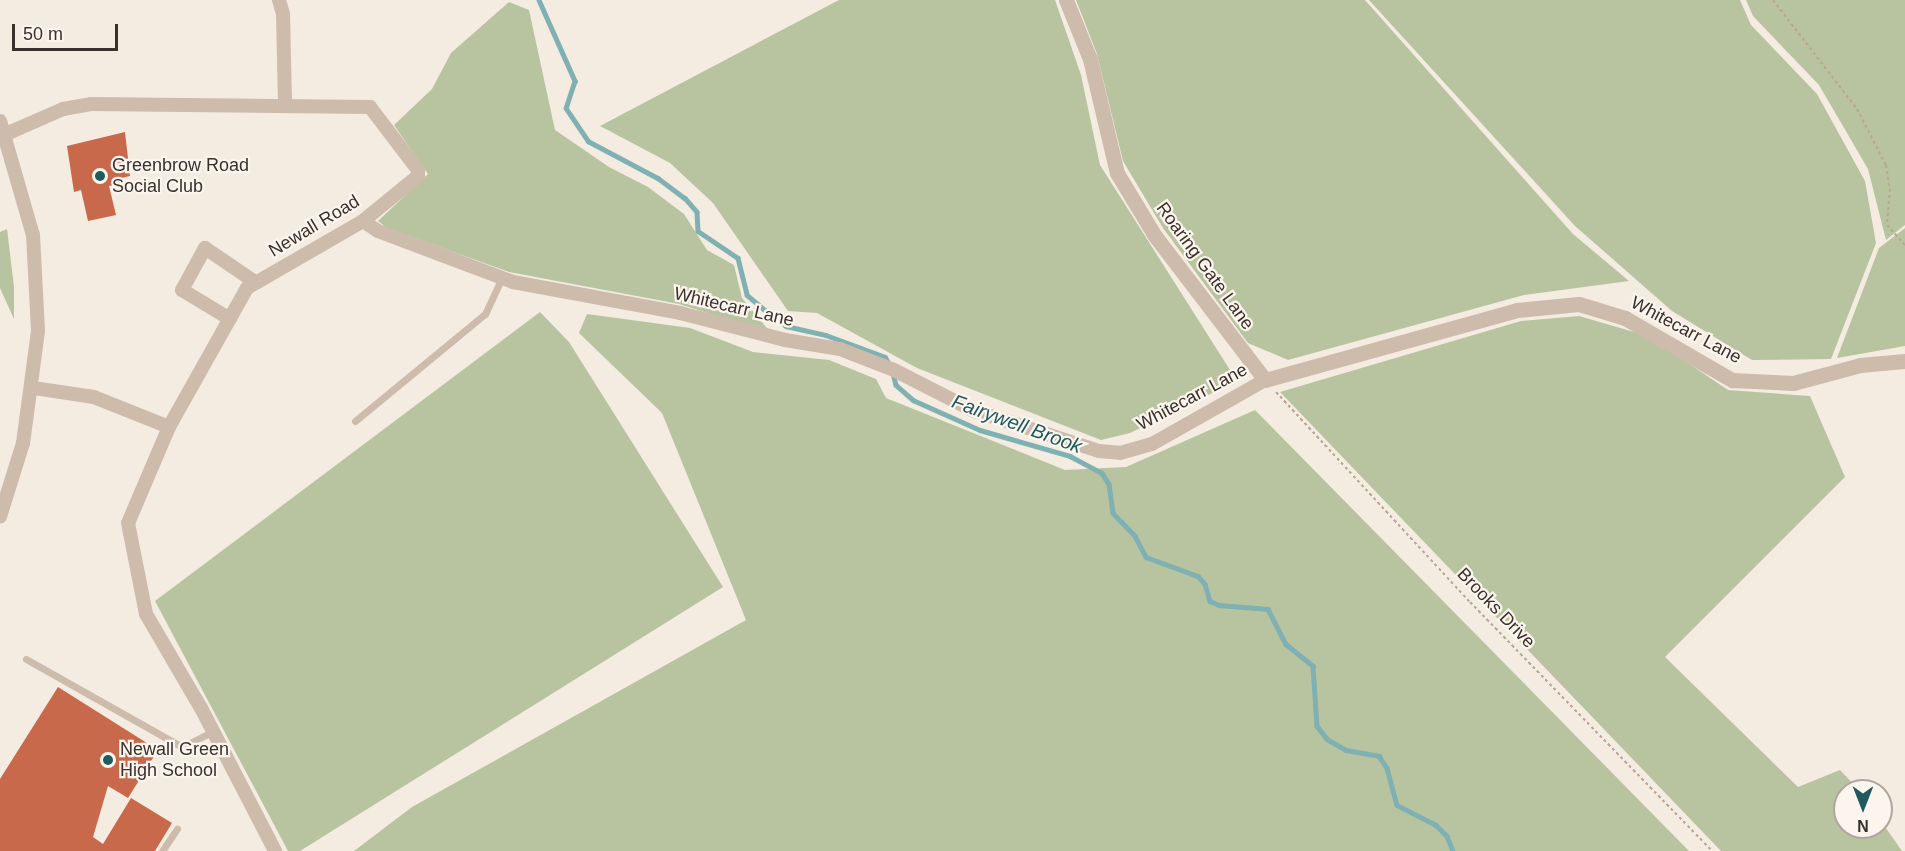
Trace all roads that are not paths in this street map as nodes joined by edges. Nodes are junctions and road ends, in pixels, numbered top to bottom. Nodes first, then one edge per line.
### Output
1 (279, 0) edge
2 (1066, 0) edge
3 (285, 105) junction
4 (0, 120) edge
5 (6, 134) junction
6 (363, 221) junction
7 (502, 278) junction
8 (255, 282) junction
9 (230, 319) junction
10 (1905, 361) edge
11 (1265, 380) junction
12 (33, 388) junction
13 (355, 421) dead end
14 (169, 427) junction
15 (1, 512) edge
16 (26, 659) dead end
17 (213, 731) junction
18 (177, 829) dead end
19 (162, 851) edge
20 (275, 851) edge

1 - 3 street
2 - 11 street, Roaring Gate Lane
3 - 5 street, Newall Road
3 - 6 street, Newall Road
4 - 5 street
5 - 12 street
6 - 7 street, Whitecarr Lane
6 - 8 street, Newall Road
7 - 11 street, Whitecarr Lane
7 - 13 lane
8 - 9 street, Newall Road
8 - 9 street
9 - 14 street, Newall Road
10 - 11 street, Whitecarr Lane
12 - 14 street
12 - 15 street
14 - 17 street, Newall Road
16 - 17 lane
17 - 20 street, Newall Road
18 - 19 lane

